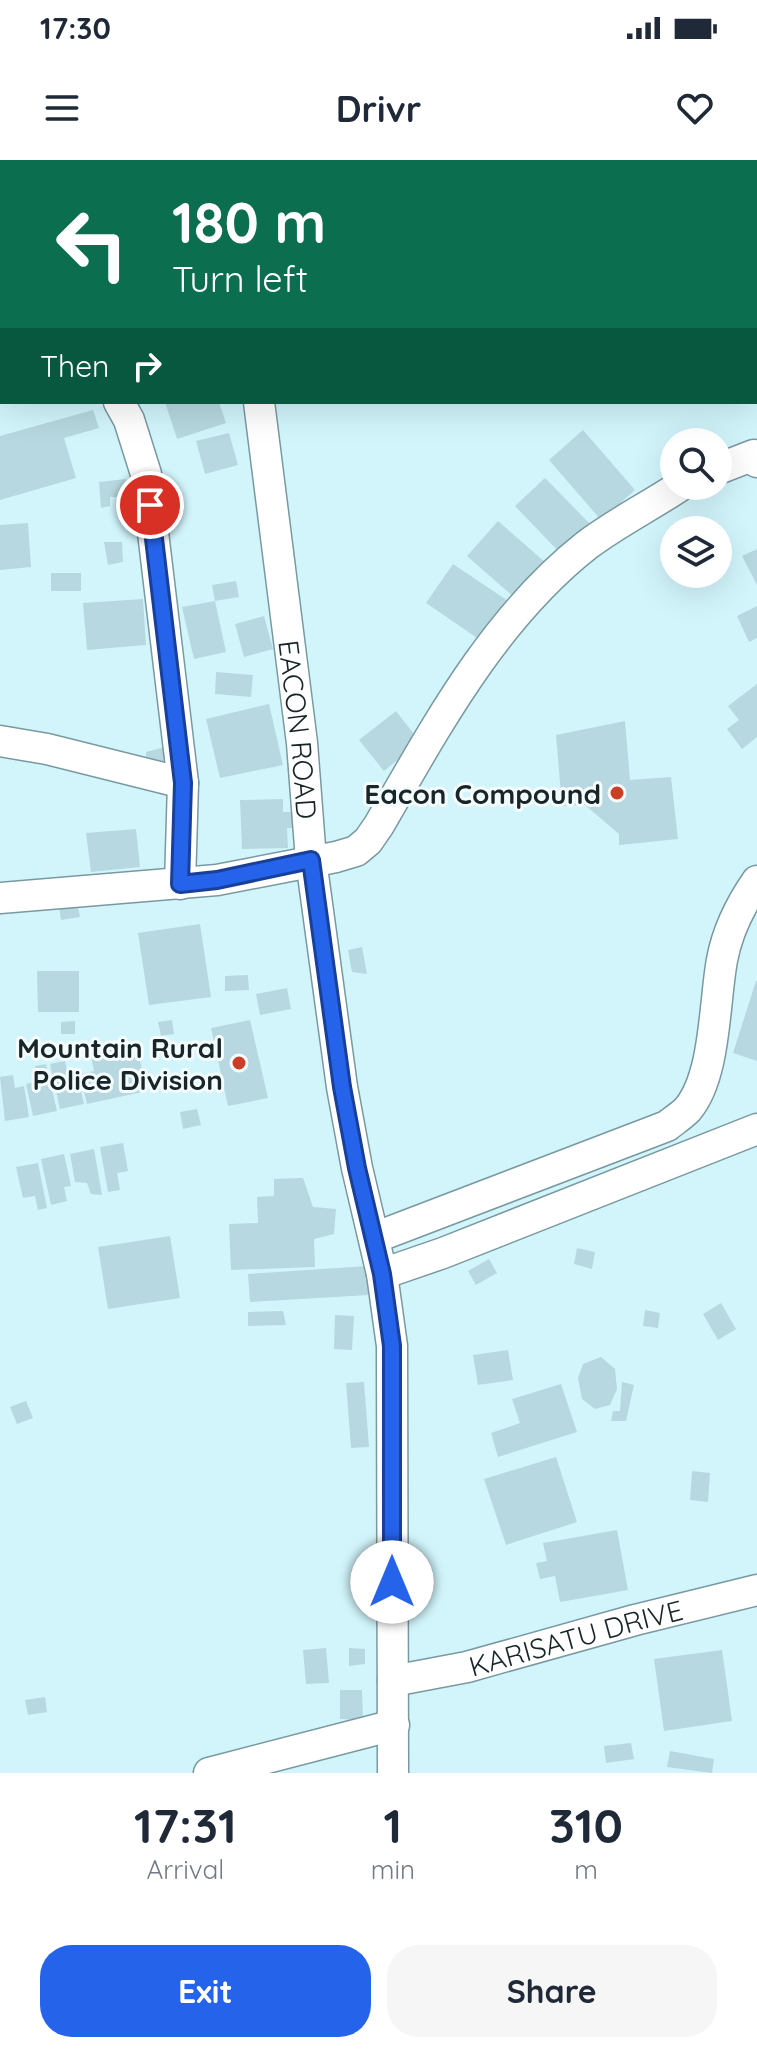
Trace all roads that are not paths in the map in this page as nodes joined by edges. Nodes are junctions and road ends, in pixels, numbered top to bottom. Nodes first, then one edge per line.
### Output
1 (120, 404) edge
2 (259, 404) edge
3 (757, 462) edge
4 (732, 464) edge
5 (660, 499) edge
6 (0, 741) edge
7 (183, 783) junction
8 (311, 860) junction
9 (757, 881) edge
10 (180, 884) junction
11 (0, 898) edge
12 (757, 1129) edge
13 (374, 1238) junction
14 (382, 1274) junction
15 (757, 1590) edge
16 (393, 1681) junction
17 (394, 1725) junction
18 (209, 1773) edge
19 (393, 1773) edge

1 - 7 street
2 - 8 street, EACON ROAD
3 - 4 street
5 - 8 street
6 - 7 street
7 - 10 street
8 - 10 street
8 - 13 street, EACON ROAD
9 - 13 street
10 - 11 street
12 - 14 street
13 - 14 street, EACON ROAD
14 - 16 street, EACON ROAD
15 - 16 street, KARISATU DRIVE
16 - 17 street, EACON ROAD
17 - 18 street
17 - 19 street, EACON ROAD

